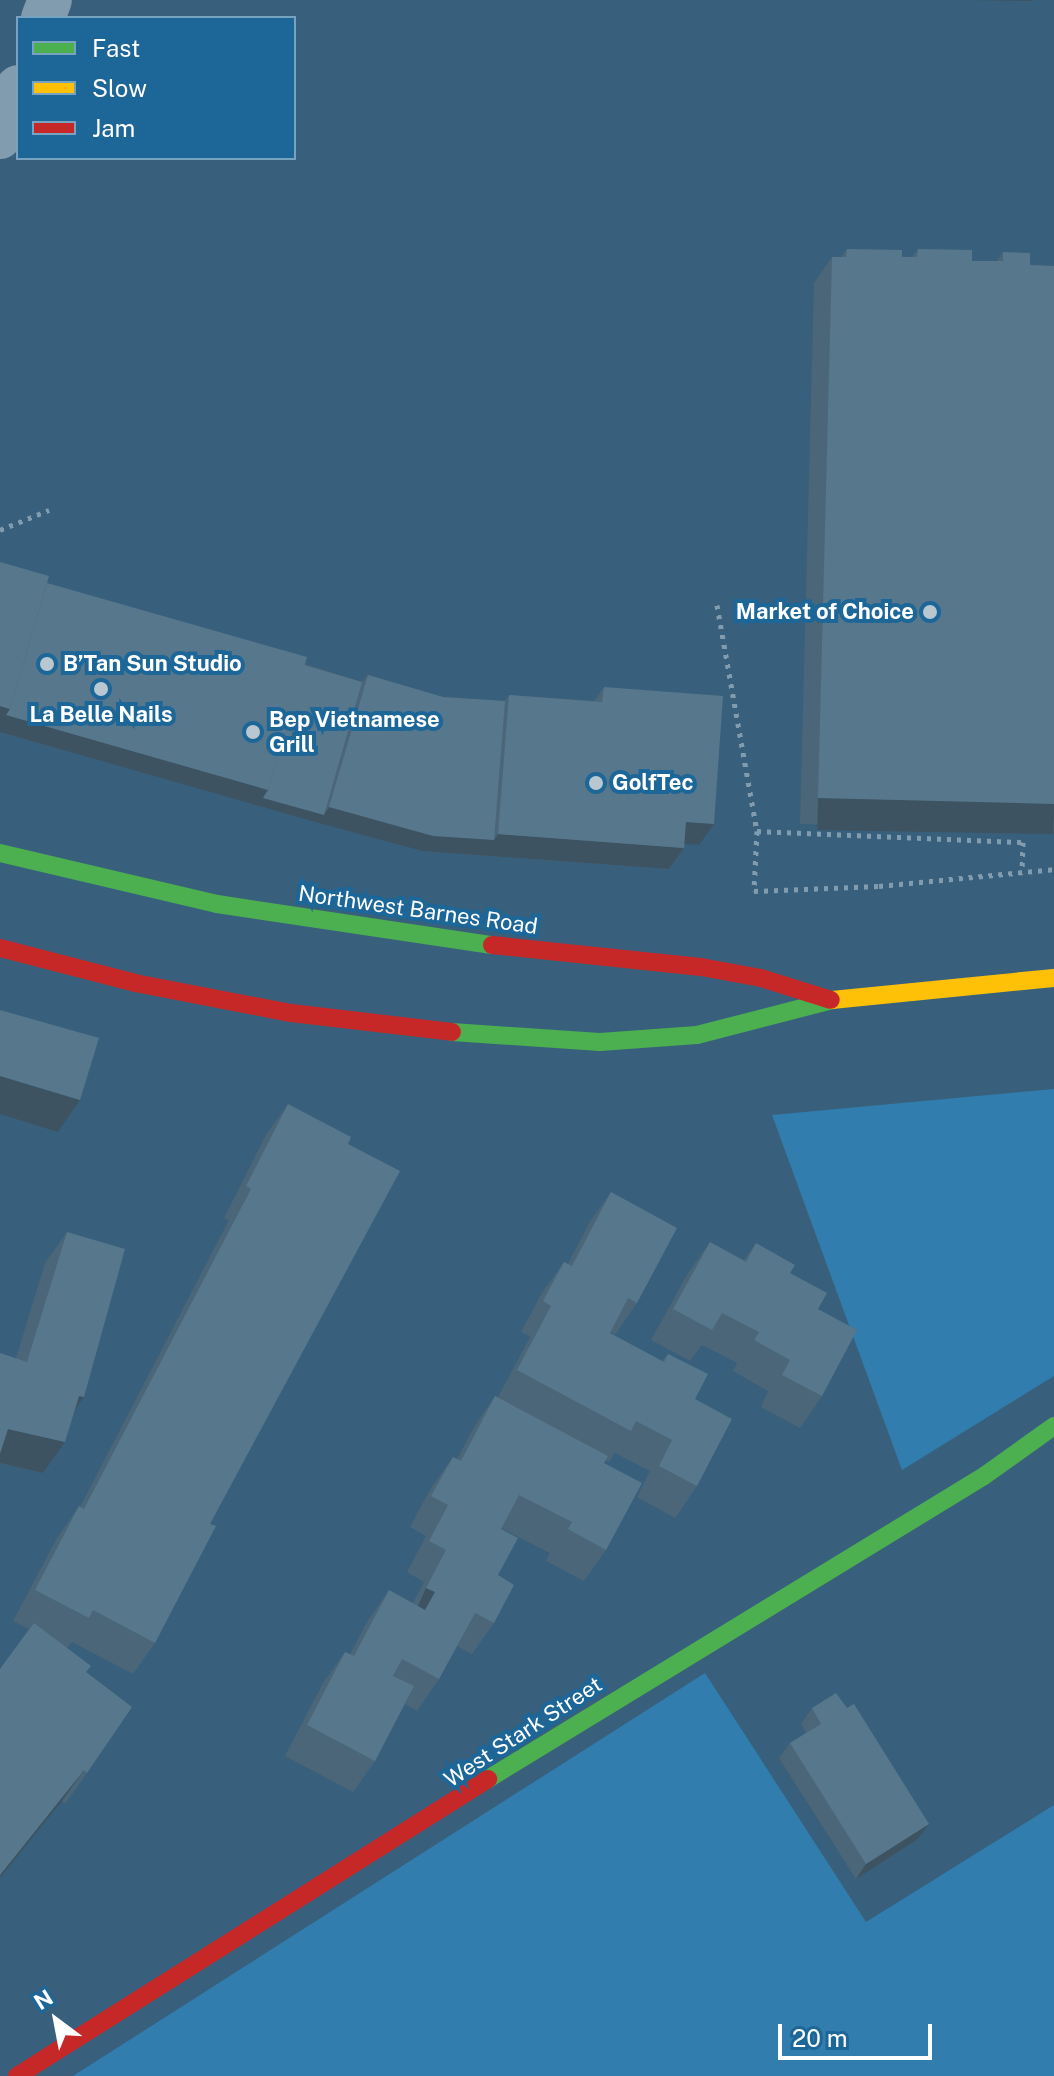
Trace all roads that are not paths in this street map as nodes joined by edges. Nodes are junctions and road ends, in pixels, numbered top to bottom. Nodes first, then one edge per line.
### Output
1 (16, 93) edge
2 (0, 137) edge
3 (0, 853) edge
4 (0, 948) edge
5 (1054, 978) edge
6 (831, 1000) junction
7 (1054, 1426) edge
8 (17, 2076) edge

1 - 2 street
3 - 6 main road, Northwest Barnes Road
4 - 6 main road, Northwest Barnes Road
5 - 6 main road, Northwest Barnes Road
7 - 8 main road, West Stark Street

